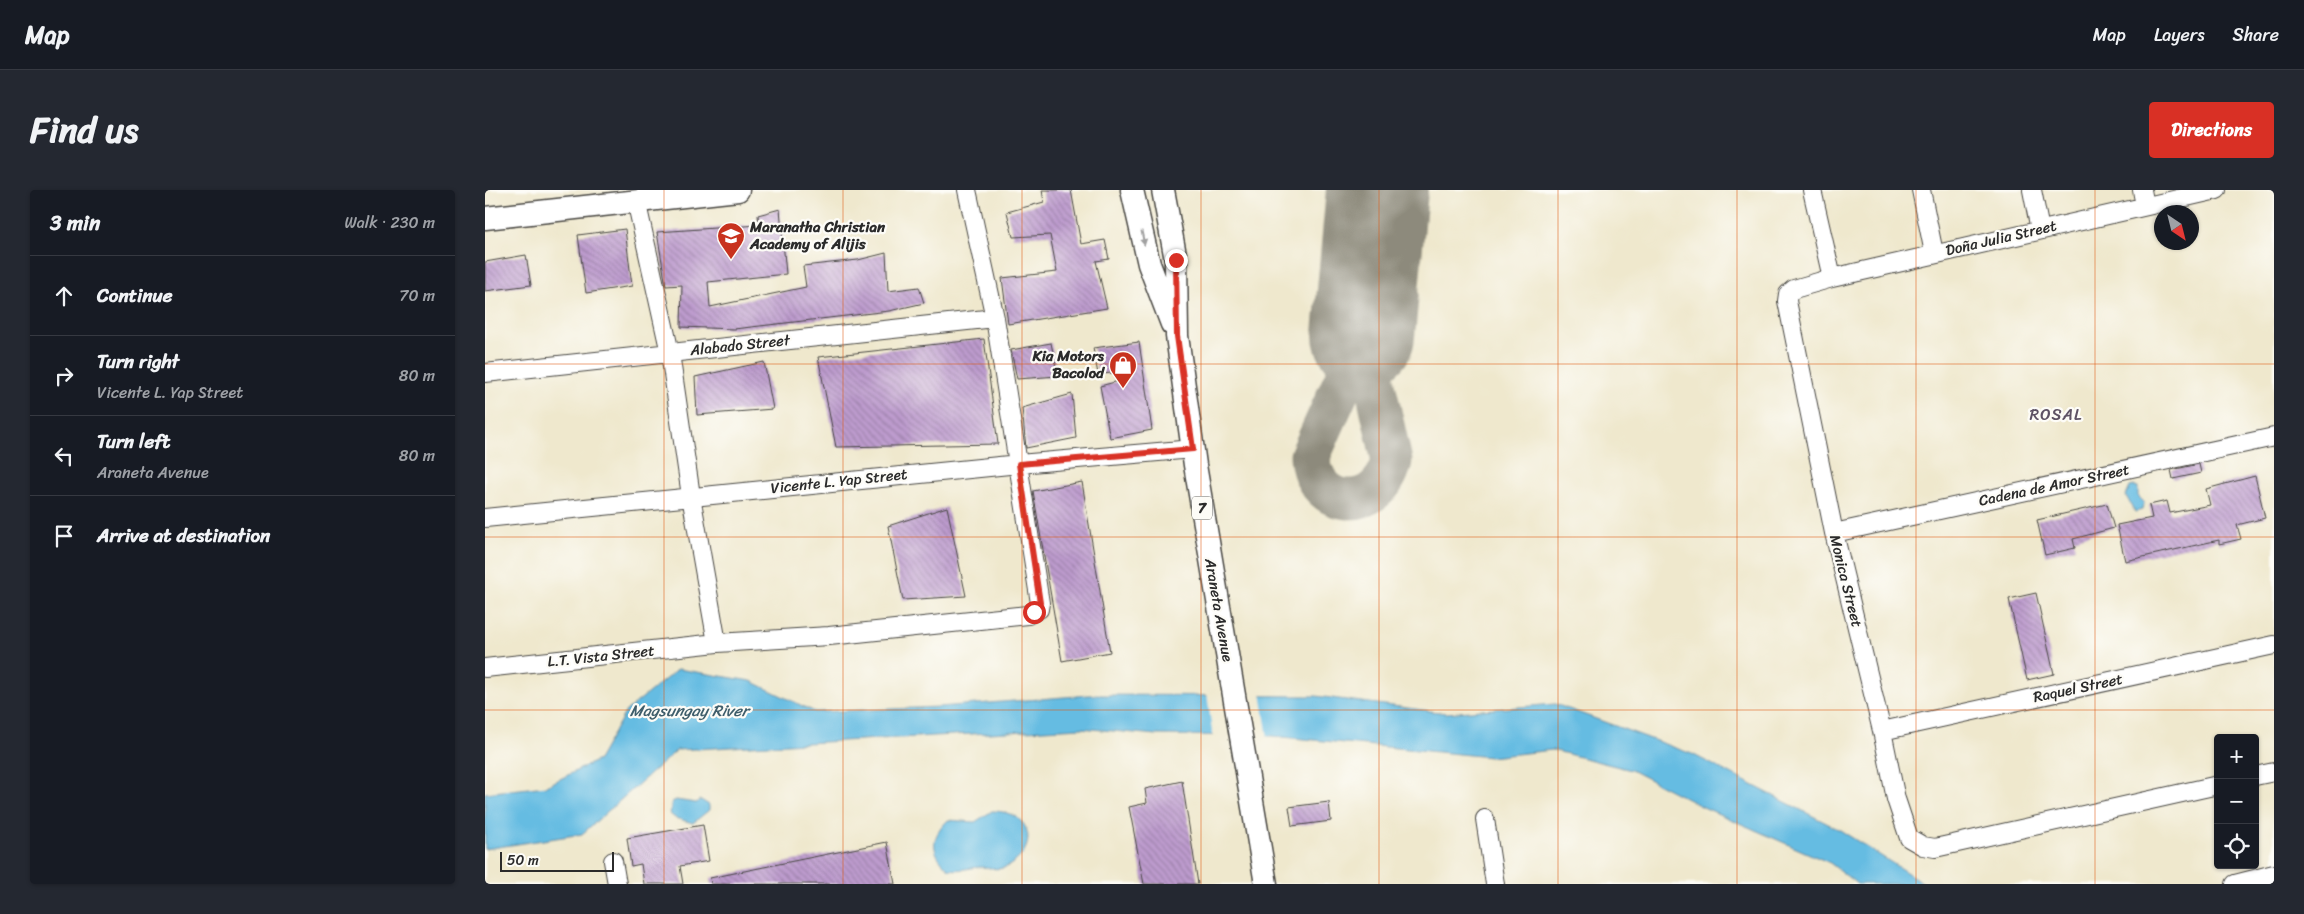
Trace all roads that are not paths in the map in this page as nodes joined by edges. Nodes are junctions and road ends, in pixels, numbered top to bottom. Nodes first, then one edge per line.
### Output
1 (737, 190) edge
2 (967, 190) edge
3 (1132, 190) edge
4 (1163, 190) edge
5 (1812, 190) edge
6 (1921, 190) edge
7 (2032, 190) edge
8 (2217, 190) edge
9 (2143, 198) edge
10 (636, 200) junction
11 (485, 218) edge
12 (2040, 230) junction
13 (1935, 254) junction
14 (1832, 278) junction
15 (1788, 294) joint
16 (995, 318) junction
17 (1177, 336) junction
18 (670, 353) junction
19 (485, 373) edge
20 (2274, 437) edge
21 (1193, 449) junction
22 (1019, 464) junction
23 (691, 496) junction
24 (485, 518) edge
25 (1834, 533) junction
26 (717, 643) junction
27 (2274, 645) edge
28 (485, 668) edge
29 (1882, 731) junction
30 (2274, 772) edge
31 (2259, 775) edge
32 (2214, 786) edge
33 (1485, 819) dead end
34 (613, 861) dead end
35 (2274, 874) edge
36 (617, 884) edge
37 (1266, 884) edge
38 (1495, 884) edge
39 (2235, 884) edge

1 - 10 main road
2 - 16 street, L.T. Vista Street
3 -> 17 main road, Araneta Avenue / 7
4 - 17 main road, Araneta Avenue / 7
5 - 14 street
6 - 13 street
7 - 12 street
8 - 9 street, Doña Julia Street
9 - 12 street, Doña Julia Street
10 - 11 main road
10 - 18 street
12 - 13 street, Doña Julia Street
13 - 14 street, Doña Julia Street
14 - 15 street, Doña Julia Street
15 - 25 street, Monica Street
16 - 18 street, Alabado Street
16 - 22 street, L.T. Vista Street
17 - 21 main road, Araneta Avenue / 7
18 - 19 street, Alabado Street
18 - 23 street
20 - 25 street, Cadena de Amor Street
21 - 22 street, Vicente L. Yap Street
21 - 37 main road, Araneta Avenue / 7
22 - 23 street, Vicente L. Yap Street
22 - 26 street, L.T. Vista Street
23 - 24 street, Vicente L. Yap Street
23 - 26 street
25 - 29 street, Monica Street
26 - 28 street, L.T. Vista Street
27 - 29 street, Raquel Street
29 - 32 street, Monica Street
30 - 31 street
33 - 38 street
34 - 36 street
35 - 39 street

